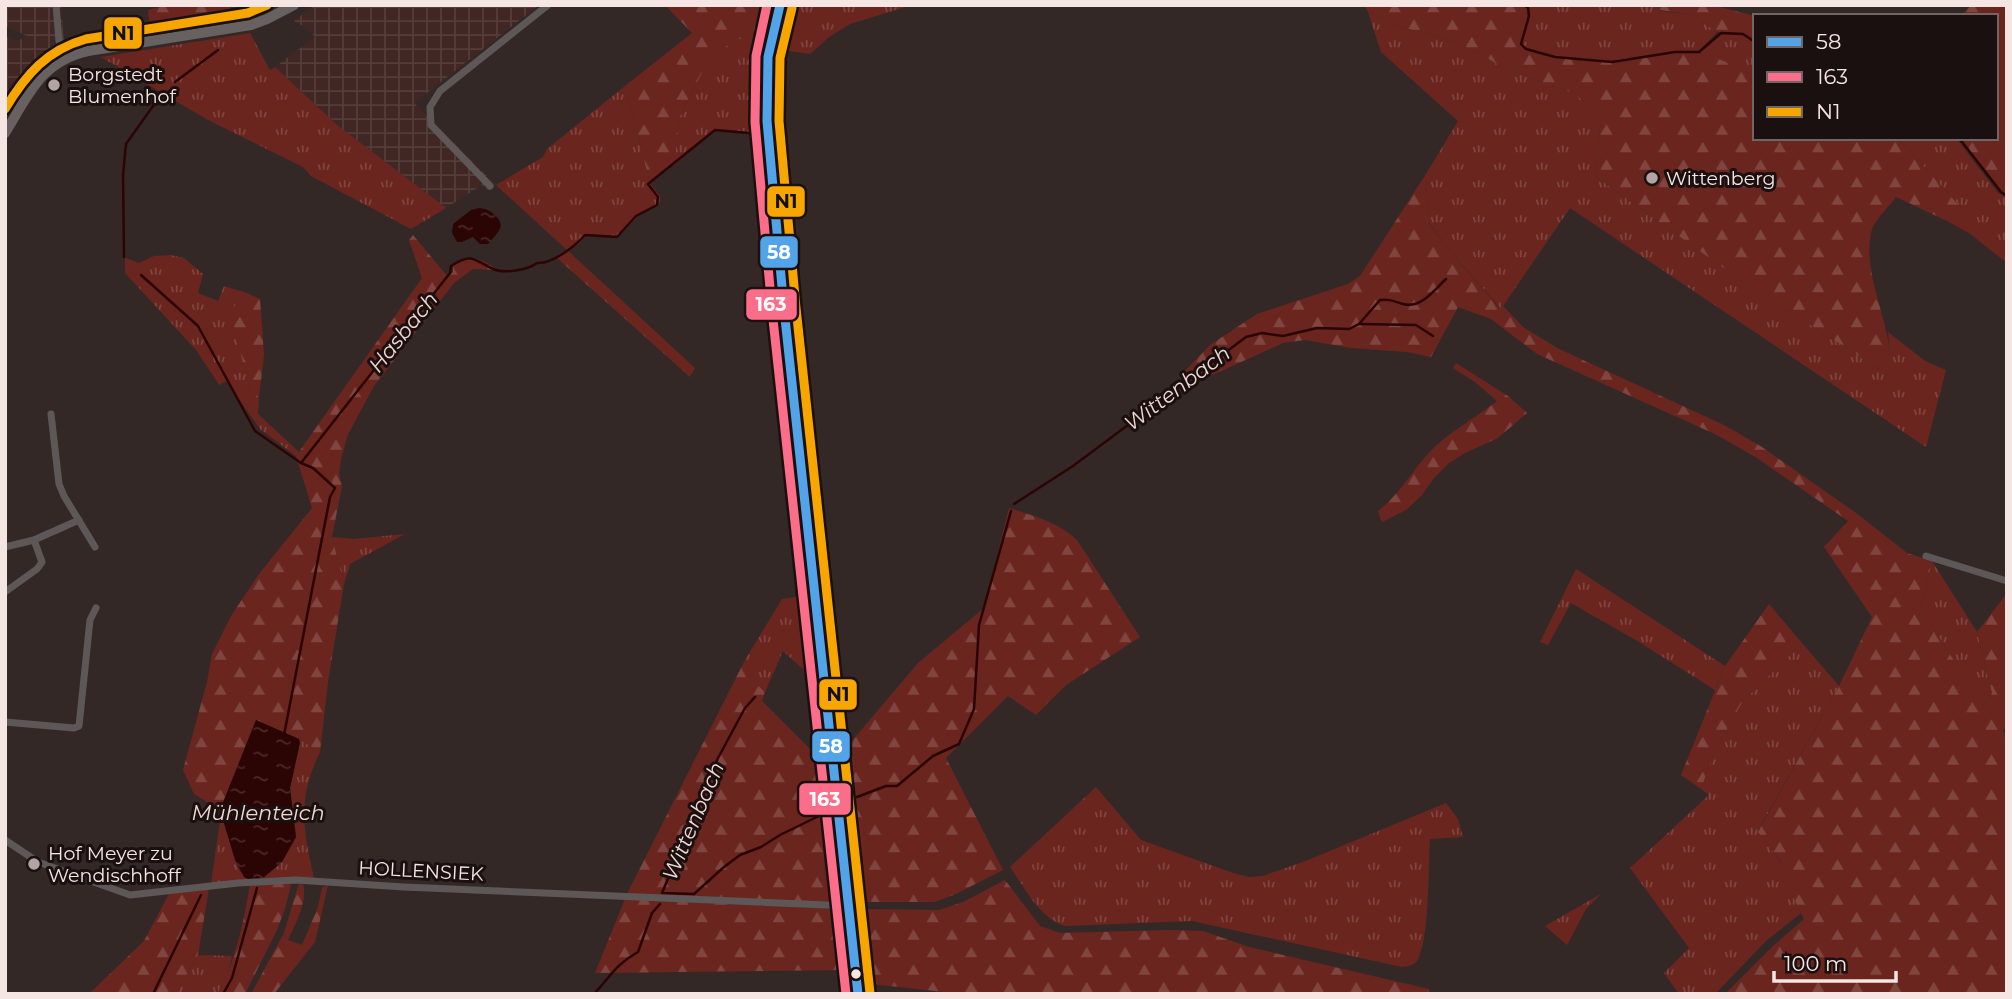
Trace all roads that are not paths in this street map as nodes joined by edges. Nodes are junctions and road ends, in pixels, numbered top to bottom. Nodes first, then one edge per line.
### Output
1 (56, 5) edge
2 (293, 5) edge
3 (548, 5) edge
4 (780, 5) edge
5 (65, 57) junction
6 (5, 109) edge
7 (16, 115) junction
8 (5, 133) edge
9 (490, 186) dead end
10 (51, 414) dead end
11 (79, 520) junction
12 (34, 540) junction
13 (5, 547) edge
14 (95, 547) dead end
15 (1926, 556) dead end
16 (2007, 582) edge
17 (5, 592) edge
18 (96, 608) dead end
19 (5, 722) edge
20 (5, 839) edge
21 (849, 906) junction
22 (858, 994) edge

1 - 5 street
2 - 5 street
3 - 9 street
4 - 21 street
5 - 7 street
6 - 7 street
7 - 8 street
10 - 11 street
11 - 12 street
11 - 14 street
12 - 13 street
12 - 17 street
15 - 16 street
18 - 19 street
20 - 21 street, HOLLENSIEK
21 - 22 street

